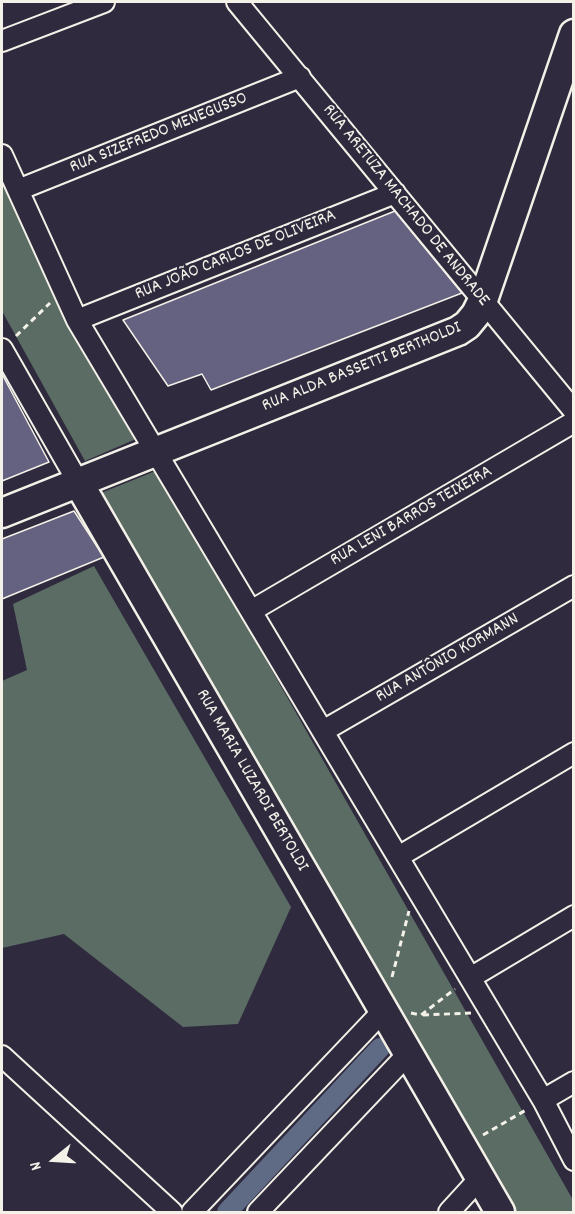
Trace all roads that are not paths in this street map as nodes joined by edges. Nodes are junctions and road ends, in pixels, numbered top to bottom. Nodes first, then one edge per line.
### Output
1 (104, 2) edge
2 (237, 2) edge
3 (573, 34) edge
4 (2, 41) edge
5 (300, 77) junction
6 (2, 156) edge
7 (18, 190) junction
8 (395, 193) junction
9 (483, 300) junction
10 (77, 320) junction
11 (2, 350) edge
12 (573, 411) edge
13 (573, 422) edge
14 (156, 451) junction
15 (78, 482) junction
16 (2, 513) edge
17 (573, 586) edge
18 (251, 612) junction
19 (323, 731) junction
20 (573, 753) edge
21 (398, 857) junction
22 (573, 916) edge
23 (470, 978) junction
24 (384, 1010) junction
25 (409, 1053) junction
26 (2, 1056) edge
27 (573, 1082) edge
28 (543, 1100) junction
29 (573, 1160) edge
30 (481, 1177) junction
31 (172, 1212) edge
32 (192, 1212) edge
33 (258, 1212) edge
34 (449, 1212) edge
35 (500, 1212) edge

1 - 4 street
2 - 5 street, RUA ARETUZA MACHADO DE ANDRADE
3 - 9 street, RUA ALDA BASSETTI BERTHOLDI
5 - 7 street, RUA SIZEFREDO MENEGUSSO
5 - 8 street, RUA ARETUZA MACHADO DE ANDRADE
6 - 7 street
7 - 10 street
8 - 9 street, RUA ARETUZA MACHADO DE ANDRADE
8 - 10 street, RUA JOÃO CARLOS DE OLIVEIRA
9 - 12 street, RUA ARETUZA MACHADO DE ANDRADE
9 - 14 street, RUA ALDA BASSETTI BERTHOLDI
10 - 14 street
11 - 15 street, RUA MARIA LUZARDI BERTOLDI
13 - 18 street, RUA LENI BARROS TEIXEIRA
14 - 15 street, RUA ALDA BASSETTI BERTHOLDI
14 - 18 street
15 - 16 street, RUA ALDA BASSETTI BERTHOLDI
15 - 24 street, RUA MARIA LUZARDI BERTOLDI
17 - 19 street, RUA ANTÔNIO KORMANN
18 - 19 street
19 - 21 street
20 - 21 street
21 - 23 street
22 - 23 street
23 - 28 street
24 - 25 street, RUA MARIA LUZARDI BERTOLDI
24 - 32 street
25 - 30 street, RUA MARIA LUZARDI BERTOLDI
25 - 33 street
26 - 31 street
27 - 28 street
28 - 29 street
30 - 34 street
30 - 35 street, RUA MARIA LUZARDI BERTOLDI

